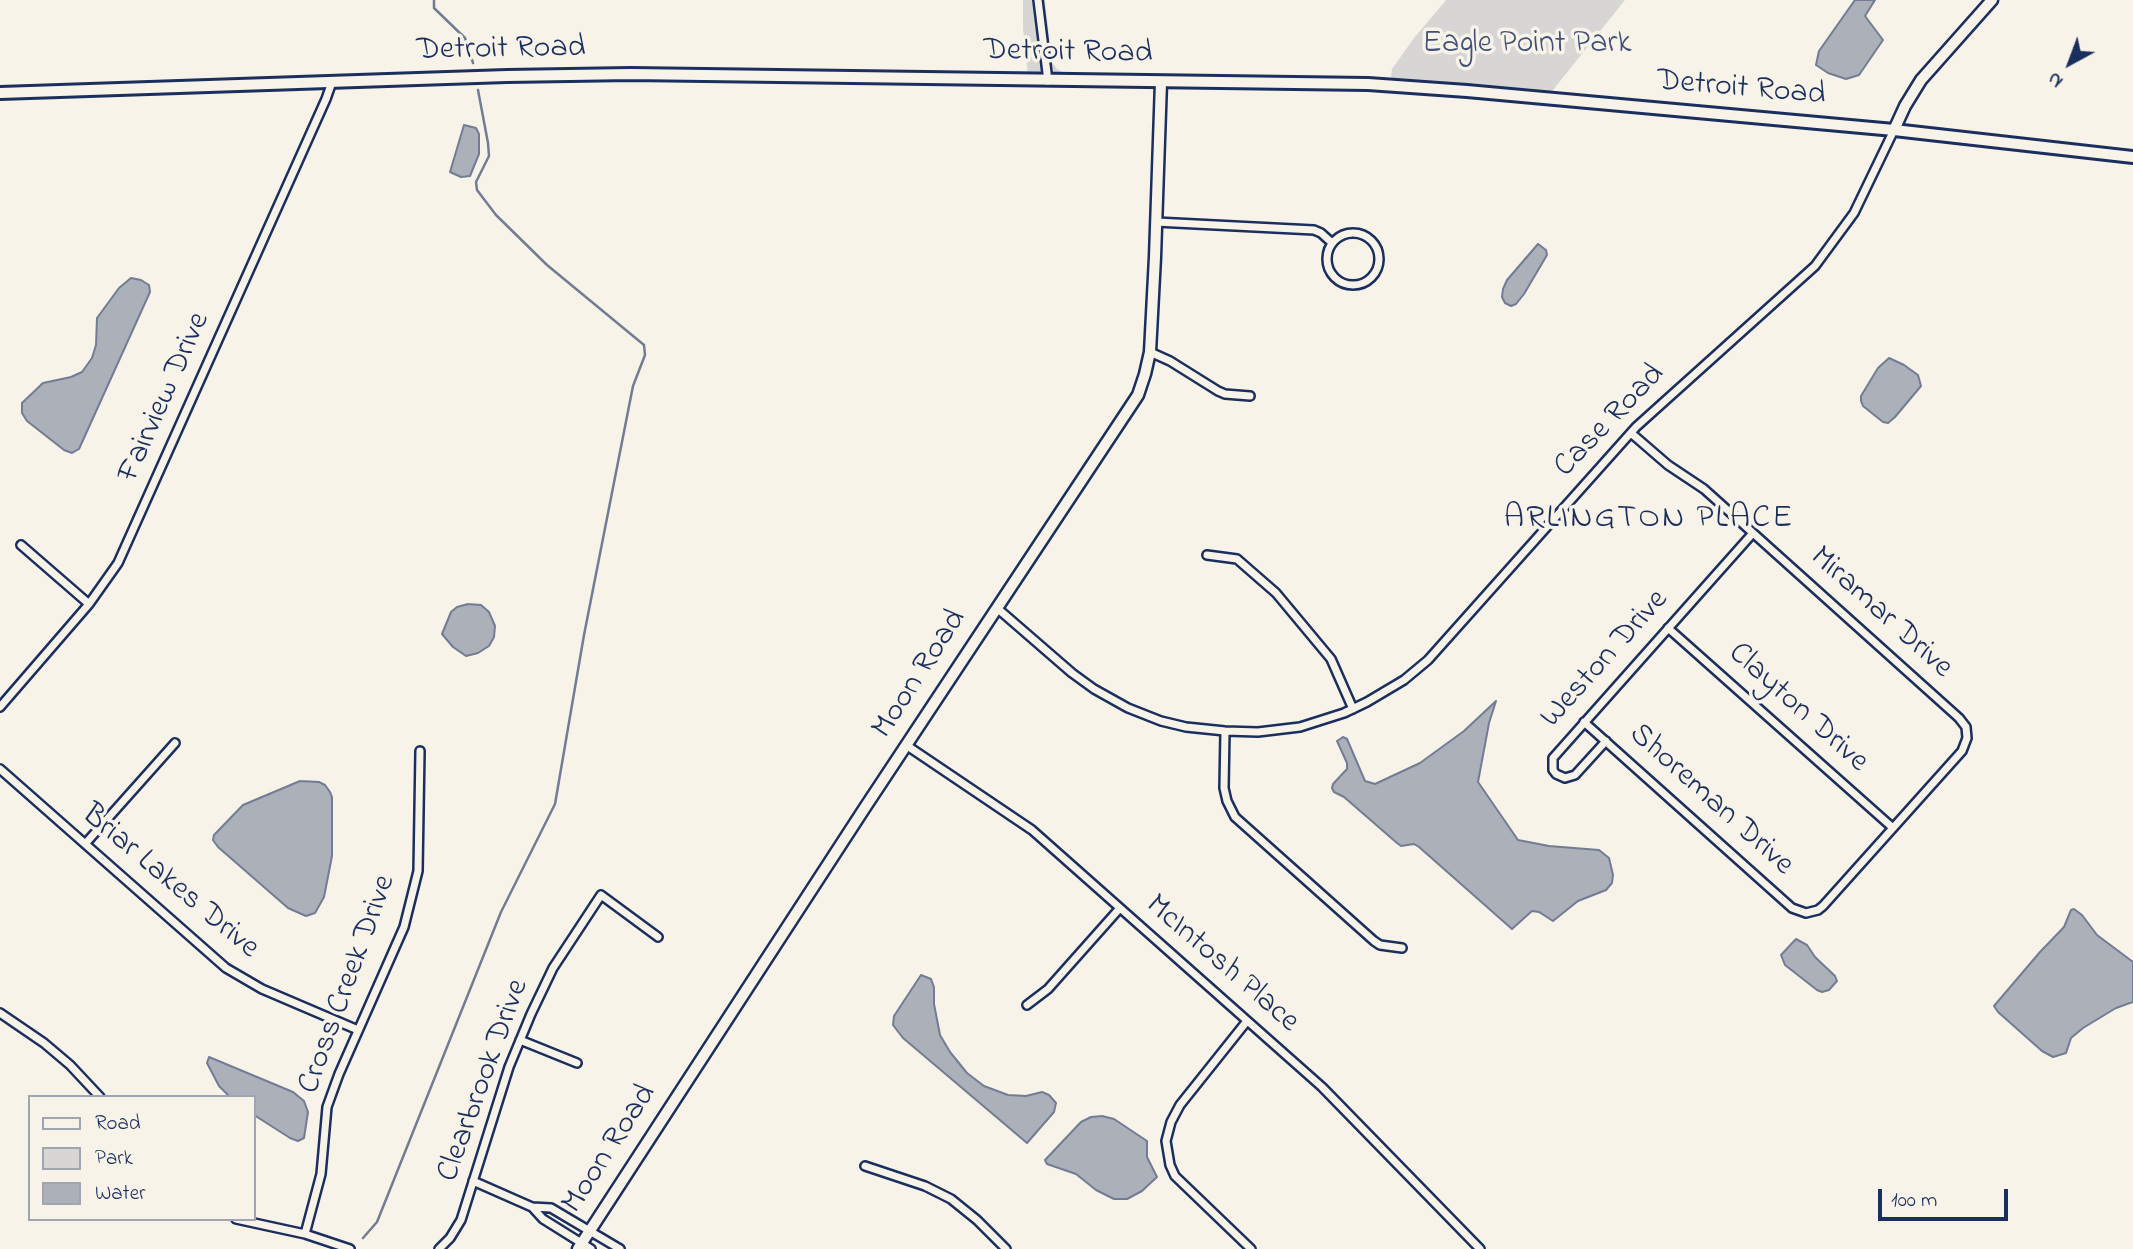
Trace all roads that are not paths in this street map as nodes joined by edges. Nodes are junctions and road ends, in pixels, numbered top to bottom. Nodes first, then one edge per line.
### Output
1 (1038, 0) edge
2 (1992, 0) edge
3 (1048, 80) junction
4 (332, 82) junction
5 (1161, 82) junction
6 (0, 93) edge
7 (1894, 130) junction
8 (2133, 157) edge
9 (1156, 222) junction
10 (1331, 242) junction
11 (1150, 352) junction
12 (1250, 396) dead end
13 (1631, 433) junction
14 (1753, 533) junction
15 (21, 545) dead end
16 (1207, 555) dead end
17 (89, 604) junction
18 (997, 608) junction
19 (1668, 628) junction
20 (0, 707) edge
21 (1353, 709) junction
22 (1584, 722) junction
23 (1225, 731) junction
24 (1606, 741) junction
25 (175, 743) dead end
26 (906, 745) junction
27 (420, 751) dead end
28 (0, 769) edge
29 (1893, 828) junction
30 (85, 844) junction
31 (1120, 908) junction
32 (658, 937) dead end
33 (1402, 948) dead end
34 (1027, 1005) dead end
35 (0, 1013) edge
36 (1247, 1021) junction
37 (358, 1030) junction
38 (520, 1040) junction
39 (577, 1063) dead end
40 (98, 1095) edge
41 (865, 1166) dead end
42 (473, 1181) junction
43 (532, 1207) junction
44 (245, 1221) edge
45 (590, 1230) junction
46 (305, 1234) junction
47 (583, 1247) edge
48 (350, 1249) edge
49 (439, 1249) edge
50 (620, 1249) edge
51 (1006, 1249) edge
52 (1251, 1249) edge
53 (1480, 1249) edge

1 - 3 street
2 - 7 street, Case Road
3 - 4 main road, Detroit Road
3 - 5 main road, Detroit Road
4 - 6 main road, Detroit Road
4 - 17 street, Fairview Drive
5 - 7 main road, Detroit Road
5 - 9 street, Moon Road
7 - 8 main road, Detroit Road
7 - 13 street, Case Road
9 - 10 street
9 - 11 street, Moon Road
10 - 10 street
11 - 12 street
11 - 18 street, Moon Road
13 - 14 street, Miramar Drive
13 - 21 street, Case Road
14 - 19 street, Weston Drive
14 - 29 street, Miramar Drive
15 - 17 street
16 - 21 street
17 - 20 street, Fairview Drive
18 - 23 street, Case Road
18 - 26 street, Moon Road
19 - 22 street, Weston Drive
19 - 29 street, Clayton Drive
21 - 23 street, Case Road
22 - 24 street, Shoreman Drive
22 - 24 street, Weston Drive
23 - 33 street
24 - 29 street, Shoreman Drive
25 - 30 street
26 - 31 street, McIntosh Place
26 - 45 street, Moon Road
27 - 37 street, Cross Creek Drive
28 - 30 street, Briar Lakes Drive
30 - 37 street, Briar Lakes Drive
31 - 34 street
31 - 36 street, McIntosh Place
32 - 38 street, Clearbrook Drive
35 - 40 street
36 - 52 street
36 - 53 street, McIntosh Place
37 - 46 street, Cross Creek Drive
38 - 39 street
38 - 42 street, Clearbrook Drive
41 - 51 street
42 - 43 street
42 - 49 street, Clearbrook Drive
43 - 45 street
43 - 47 street
44 - 46 street
45 - 47 street, Moon Road
45 - 50 street
46 - 48 street

